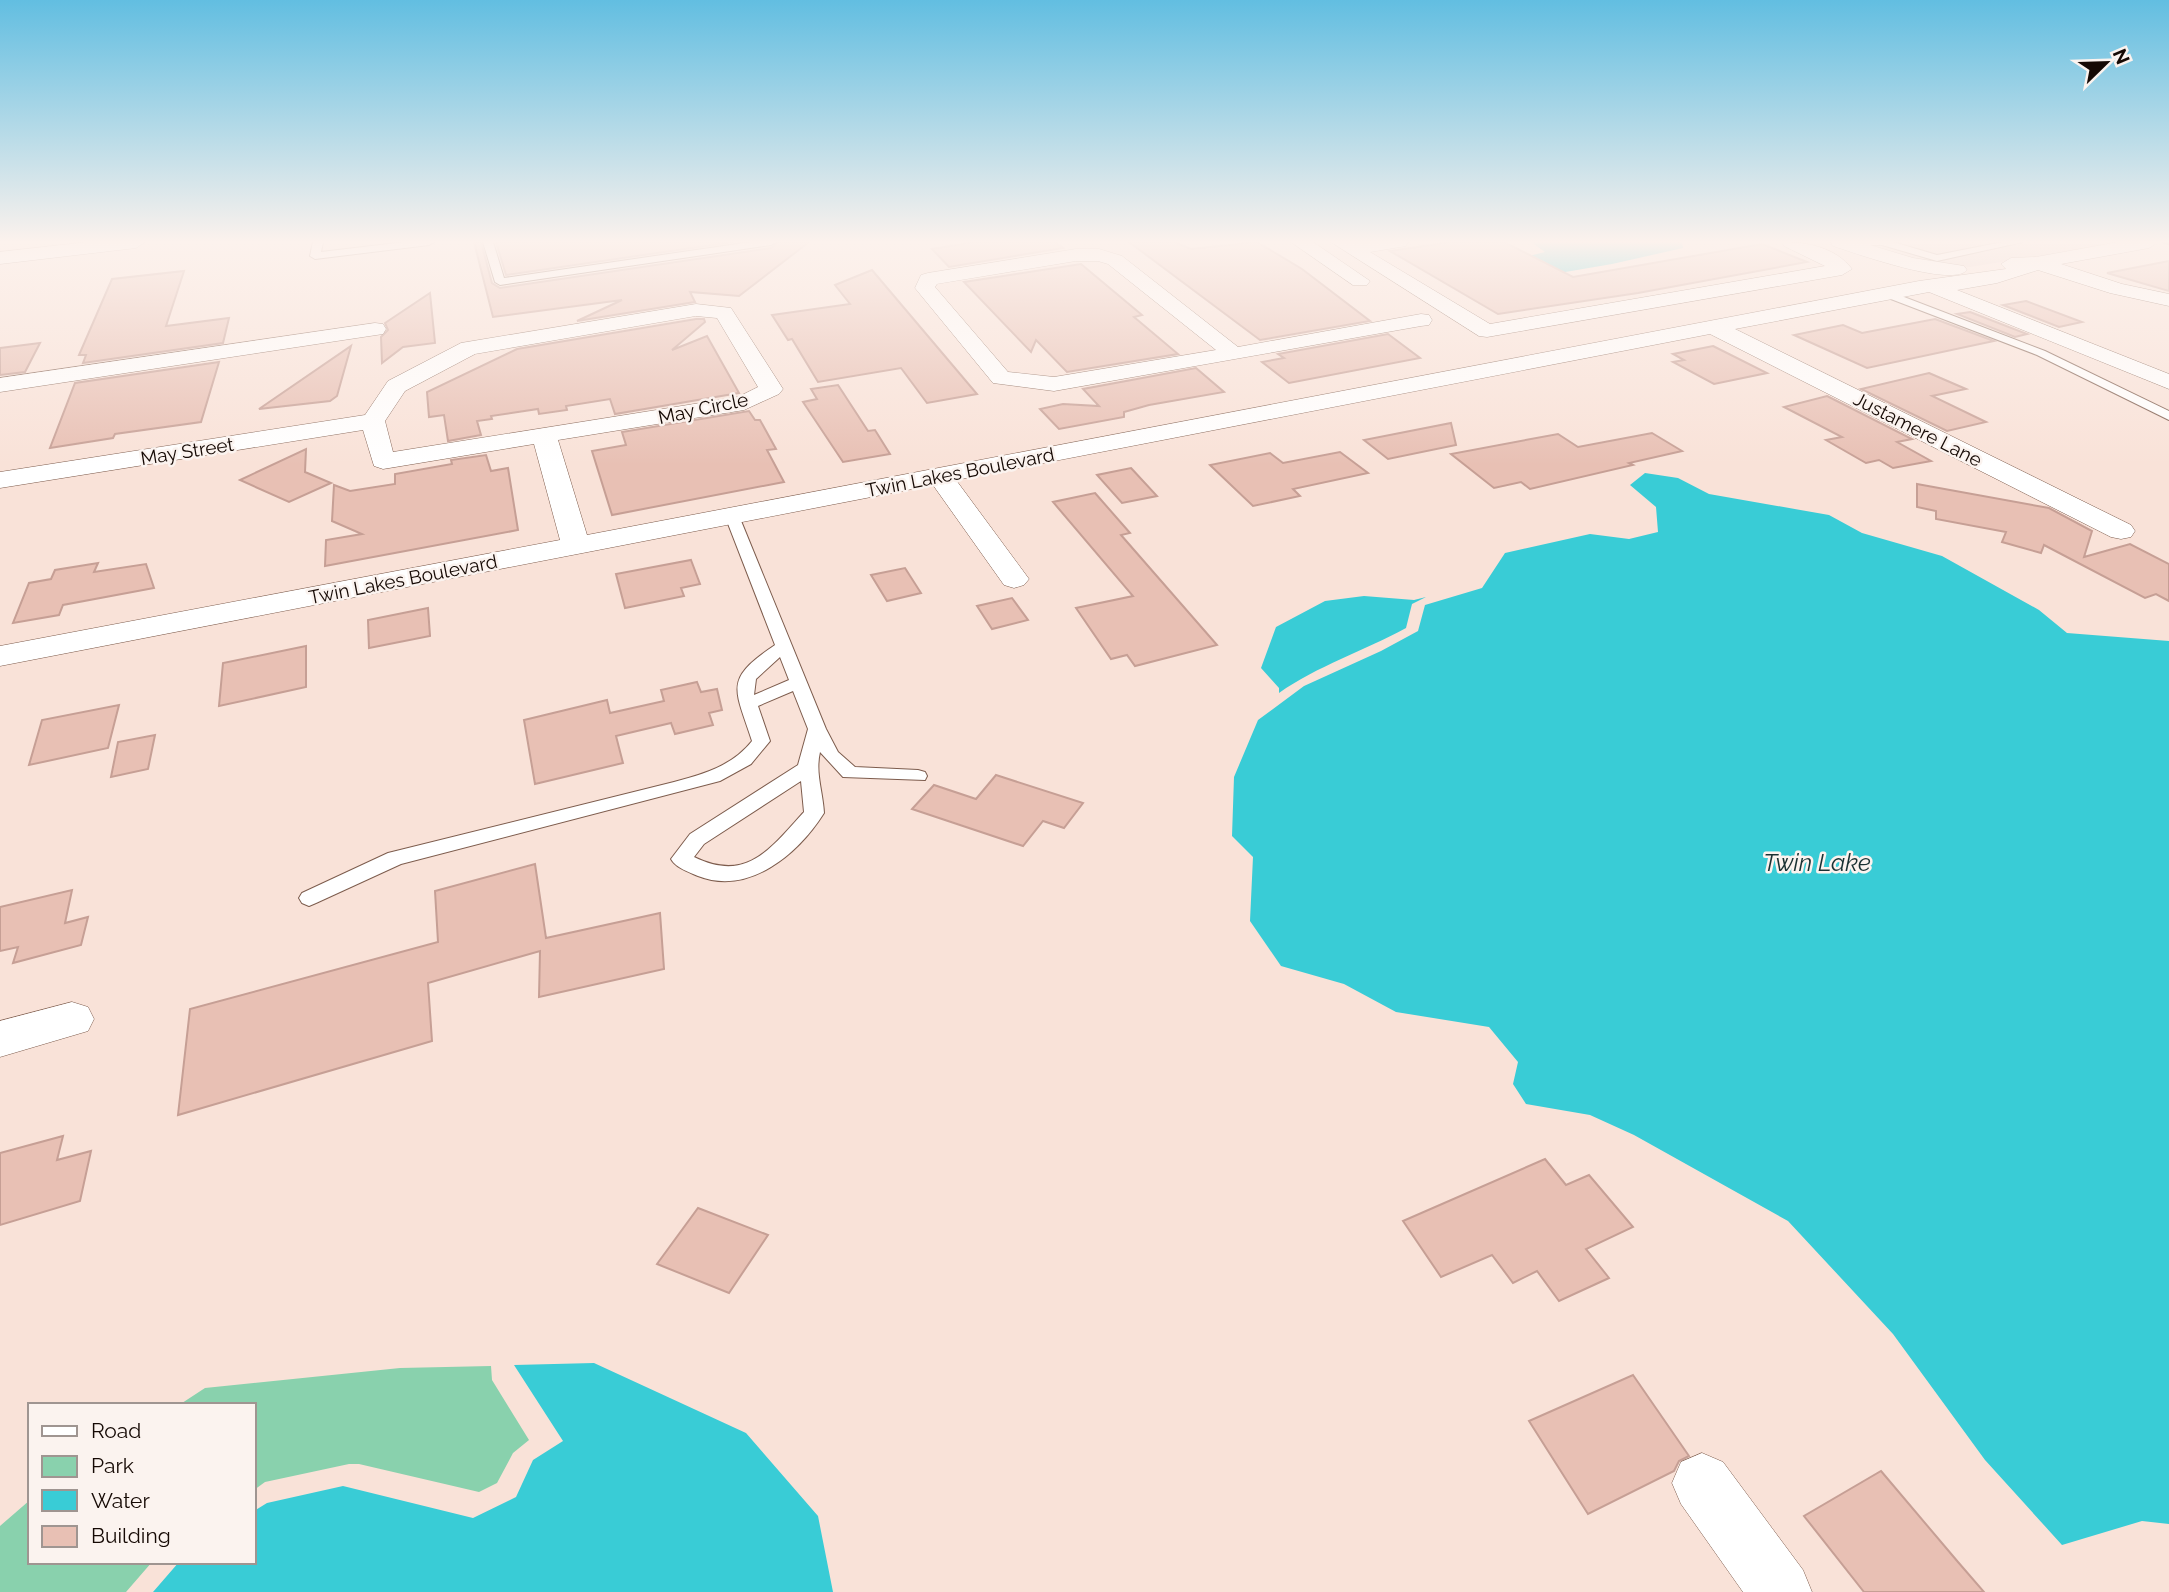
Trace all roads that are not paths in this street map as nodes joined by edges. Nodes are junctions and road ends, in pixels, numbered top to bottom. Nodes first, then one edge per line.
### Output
1 (658, 316) edge
2 (727, 316) edge
3 (949, 316) edge
4 (1186, 316) edge
5 (1415, 316) edge
6 (1463, 316) edge
7 (1571, 316) edge
8 (1775, 316) edge
9 (1945, 316) edge
10 (2009, 316) edge
11 (1421, 320) junction
12 (1716, 328) junction
13 (375, 330) dead end
14 (1444, 334) dead end
15 (1234, 354) junction
16 (1478, 354) dead end
17 (1500, 368) junction
18 (2169, 382) edge
19 (0, 385) edge
20 (2169, 416) edge
21 (373, 421) junction
22 (544, 436) junction
23 (939, 475) junction
24 (0, 480) edge
25 (732, 516) junction
26 (2121, 531) dead end
27 (576, 546) junction
28 (1014, 579) dead end
29 (784, 647) junction
30 (0, 656) edge
31 (798, 682) junction
32 (748, 704) junction
33 (817, 729) junction
34 (807, 768) junction
35 (918, 776) dead end
36 (309, 898) dead end
37 (72, 1019) dead end
38 (0, 1039) edge
39 (1702, 1483) dead end
40 (1781, 1592) edge

1 - 21 street, May Circle
2 - 22 street, May Circle
3 - 15 street
4 - 15 street
5 - 11 street
6 - 7 street
8 - 12 street, Twin Lakes Boulevard
9 - 20 lane
10 - 18 street
11 - 14 street
11 - 15 street
12 - 17 street, Twin Lakes Boulevard
12 - 26 street, Justamere Lane
13 - 19 street
16 - 17 street
17 - 23 street, Twin Lakes Boulevard
21 - 22 street, May Circle
21 - 24 street, May Street
22 - 27 street
23 - 25 street, Twin Lakes Boulevard
23 - 28 street
25 - 27 street, Twin Lakes Boulevard
25 - 29 lane
27 - 30 street, Twin Lakes Boulevard
29 - 31 lane
29 - 32 lane
31 - 32 lane
31 - 33 lane
32 - 36 lane
33 - 34 lane
33 - 35 lane
34 - 34 lane
37 - 38 street
39 - 40 street

